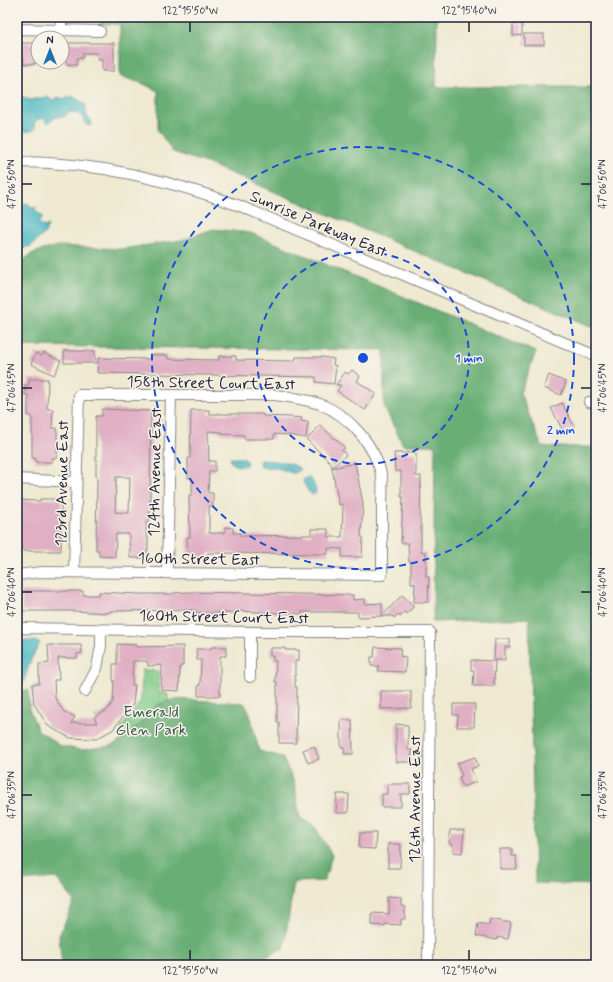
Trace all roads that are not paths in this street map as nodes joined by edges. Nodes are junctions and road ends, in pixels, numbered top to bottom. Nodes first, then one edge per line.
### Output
1 (61, 17) edge
2 (17, 29) edge
3 (61, 29) junction
4 (100, 31) dead end
5 (17, 162) edge
6 (596, 356) edge
7 (79, 395) joint
8 (171, 395) junction
9 (17, 479) edge
10 (75, 482) junction
11 (74, 572) junction
12 (167, 573) junction
13 (17, 575) edge
14 (382, 575) joint
15 (17, 629) edge
16 (101, 630) junction
17 (250, 632) junction
18 (430, 632) joint
19 (250, 677) dead end
20 (85, 691) dead end
21 (428, 965) edge

1 - 3 street
2 - 3 street
3 - 4 street
5 - 6 street, Sunrise Parkway East
7 - 8 street, 158th Street Court East
7 - 10 street, 123rd Avenue East
8 - 12 street, 124th Avenue East
8 - 14 street, 158th Street Court East
9 - 10 street
10 - 11 street, 123rd Avenue East
11 - 12 street, 160th Street East
11 - 13 street, 160th Street East
12 - 14 street, 160th Street East
15 - 16 street, 160th Street Court East
16 - 17 street, 160th Street Court East
16 - 20 street
17 - 18 street, 160th Street Court East
17 - 19 street
18 - 21 street, 126th Avenue East

